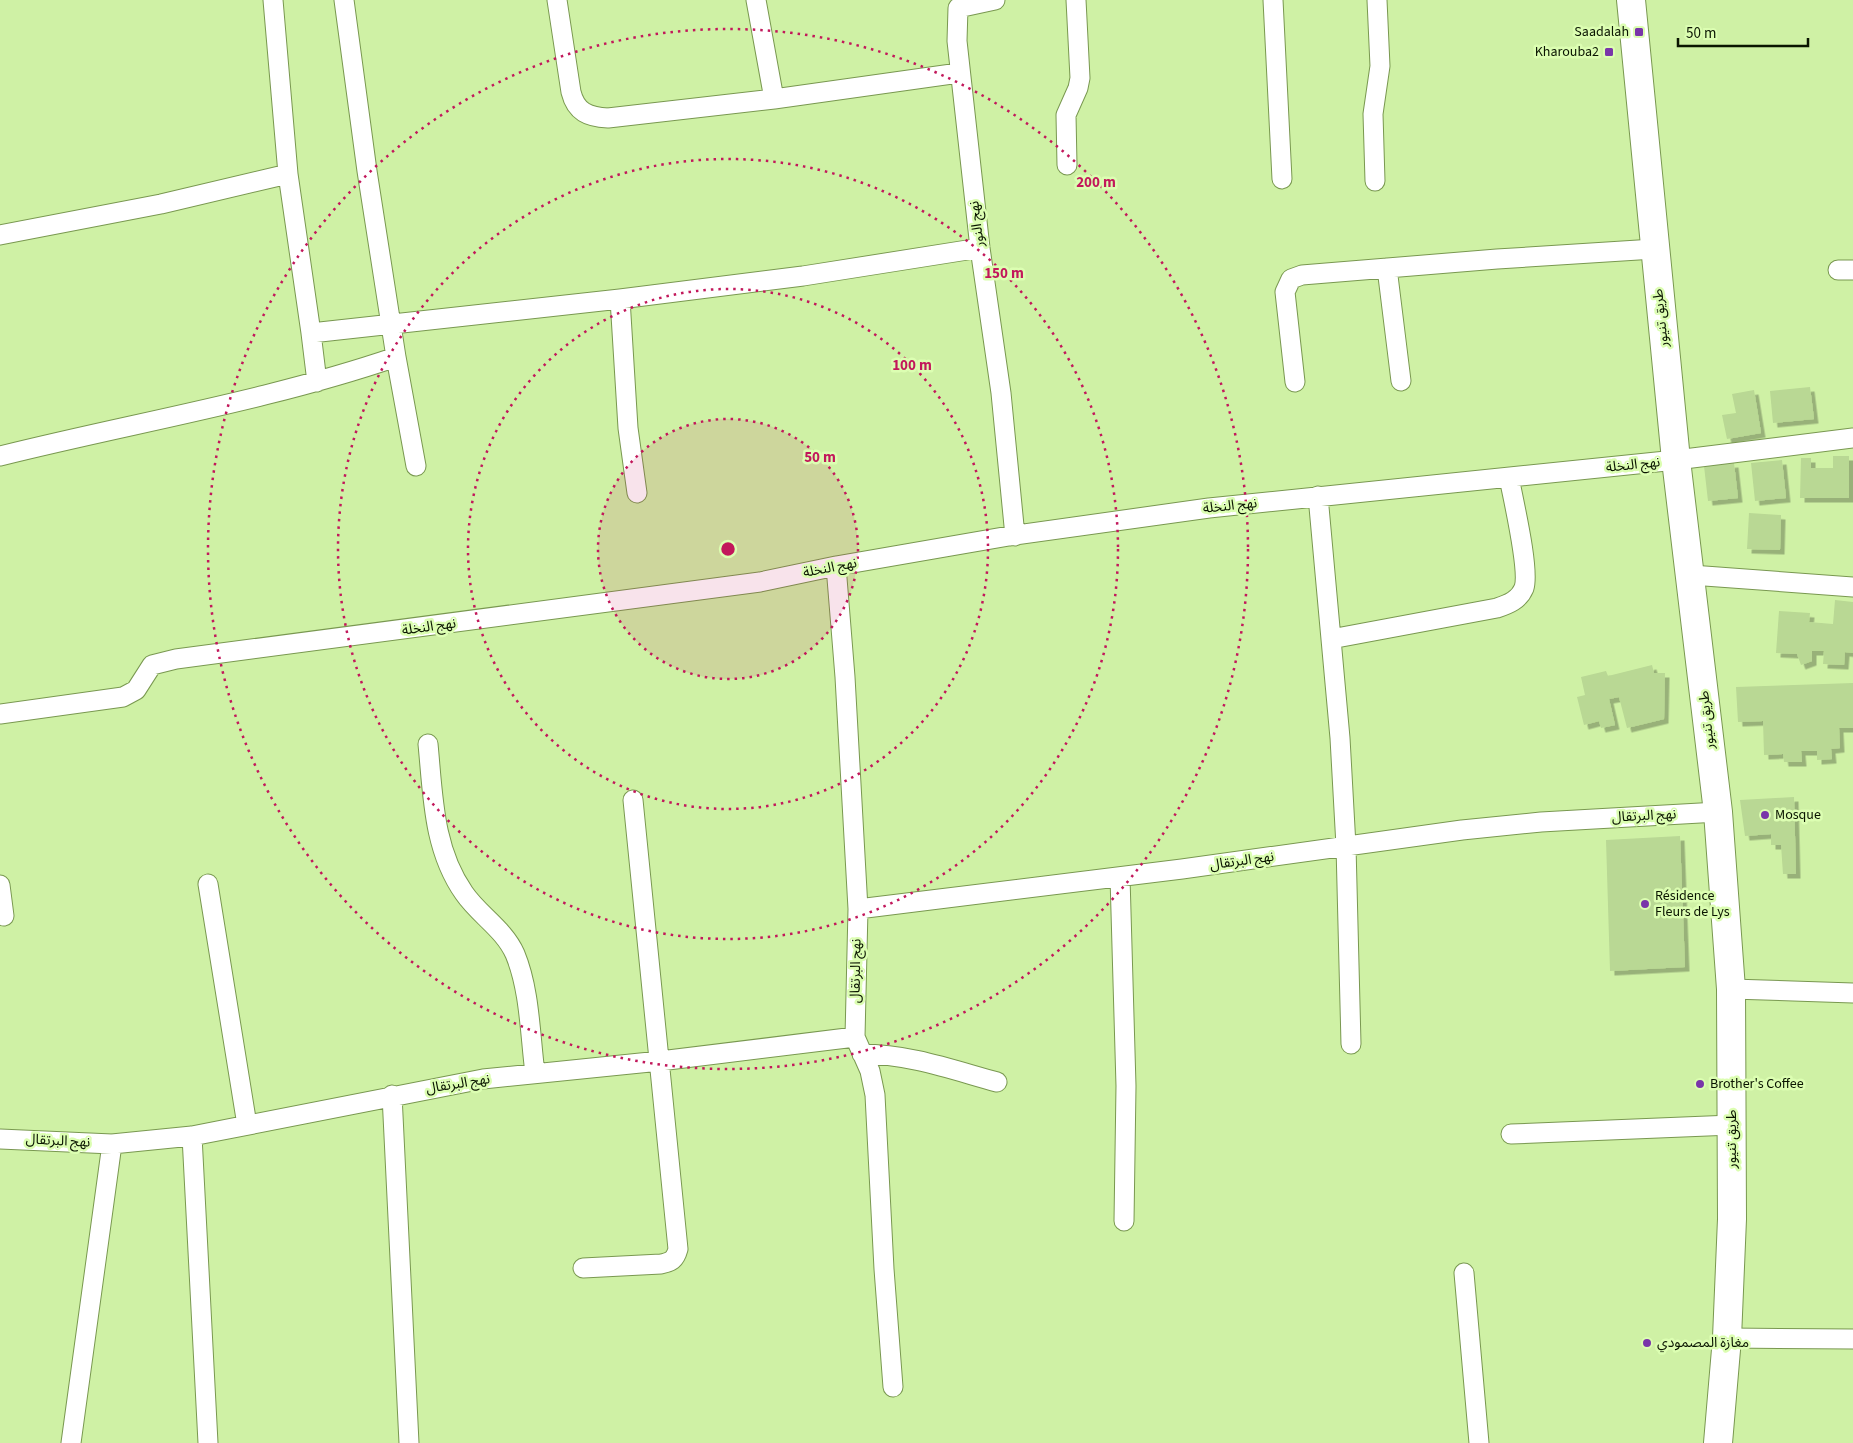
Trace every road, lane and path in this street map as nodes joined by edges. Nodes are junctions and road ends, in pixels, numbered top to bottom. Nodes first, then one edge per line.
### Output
1 (273, 0) edge
2 (344, 0) edge
3 (557, 0) edge
4 (756, 0) edge
5 (994, 0) edge
6 (1076, 0) edge
7 (1273, 0) edge
8 (1377, 0) edge
9 (1632, 0) edge
10 (957, 4) edge
11 (960, 73) junction
12 (774, 99) junction
13 (1067, 165) dead end
14 (288, 174) junction
15 (1282, 179) dead end
16 (1375, 181) dead end
17 (0, 235) edge
18 (980, 248) junction
19 (1654, 249) junction
20 (1388, 268) junction
21 (620, 299) junction
22 (390, 325) junction
23 (311, 333) junction
24 (396, 357) junction
25 (1401, 381) dead end
26 (317, 382) junction
27 (1295, 382) dead end
28 (1853, 438) edge
29 (0, 456) edge
30 (1676, 460) junction
31 (416, 466) dead end
32 (1509, 477) junction
33 (637, 493) dead end
34 (1318, 496) junction
35 (1015, 536) junction
36 (836, 566) junction
37 (1691, 575) junction
38 (1853, 586) edge
39 (1331, 639) junction
40 (0, 714) edge
41 (428, 744) dead end
42 (633, 800) dead end
43 (1718, 812) junction
44 (1346, 846) junction
45 (1120, 877) junction
46 (208, 884) dead end
47 (0, 885) edge
48 (858, 909) junction
49 (4, 916) dead end
50 (1731, 989) junction
51 (1853, 994) edge
52 (854, 1037) junction
53 (1351, 1044) dead end
54 (862, 1054) junction
55 (660, 1061) junction
56 (536, 1074) junction
57 (997, 1082) dead end
58 (392, 1095) junction
59 (247, 1125) junction
60 (1732, 1126) junction
61 (1511, 1134) dead end
62 (192, 1136) junction
63 (0, 1138) edge
64 (112, 1144) junction
65 (1124, 1221) dead end
66 (583, 1268) dead end
67 (1464, 1273) dead end
68 (1727, 1338) junction
69 (1853, 1338) edge
70 (893, 1387) dead end
71 (71, 1443) edge
72 (208, 1443) edge
73 (410, 1443) edge
74 (1479, 1443) edge
75 (1718, 1443) edge

1 - 14 street
2 - 22 street
3 - 12 street
4 - 12 street
5 - 10 street, نهج النور
6 - 13 street
7 - 15 street
8 - 16 street
9 - 19 main road, طريق تنيور
10 - 11 street, نهج النور
11 - 12 street
11 - 18 street, نهج النور
14 - 17 street
14 - 23 street
18 - 21 street
18 - 35 street, نهج النور
19 - 20 street
19 - 30 main road, طريق تنيور
20 - 25 street
20 - 27 street
21 - 22 street
21 - 33 street
22 - 23 street
22 - 24 street
23 - 26 street
24 - 26 street
24 - 31 street
26 - 29 street
28 - 30 street, نهج النخلة
30 - 32 street, نهج النخلة
30 - 37 main road, طريق تنيور
32 - 34 street, نهج النخلة
32 - 39 street
34 - 35 street, نهج النخلة
34 - 39 street
35 - 36 street, نهج النخلة
36 - 40 street, نهج النخلة
36 - 48 street
37 - 38 street
37 - 43 main road, طريق تنيور
39 - 44 street
41 - 56 street
42 - 55 street
43 - 44 street, نهج البرتقال
43 - 50 main road, طريق تنيور
44 - 45 street, نهج البرتقال
44 - 53 street
45 - 48 street, نهج البرتقال
45 - 65 street
46 - 59 street
47 - 49 street
48 - 52 street, نهج البرتقال
50 - 51 street
50 - 60 main road, طريق تنيور
52 - 54 street
52 - 55 street, نهج البرتقال
54 - 57 street
54 - 70 street
55 - 56 street, نهج البرتقال
55 - 66 street
56 - 58 street, نهج البرتقال
58 - 59 street, نهج البرتقال
58 - 73 street
59 - 62 street, نهج البرتقال
60 - 61 street
60 - 68 main road, طريق تنيور
62 - 64 street, نهج البرتقال
62 - 72 street
63 - 64 street, نهج البرتقال
64 - 71 street
67 - 74 street
68 - 69 street
68 - 75 main road, طريق تنيور

